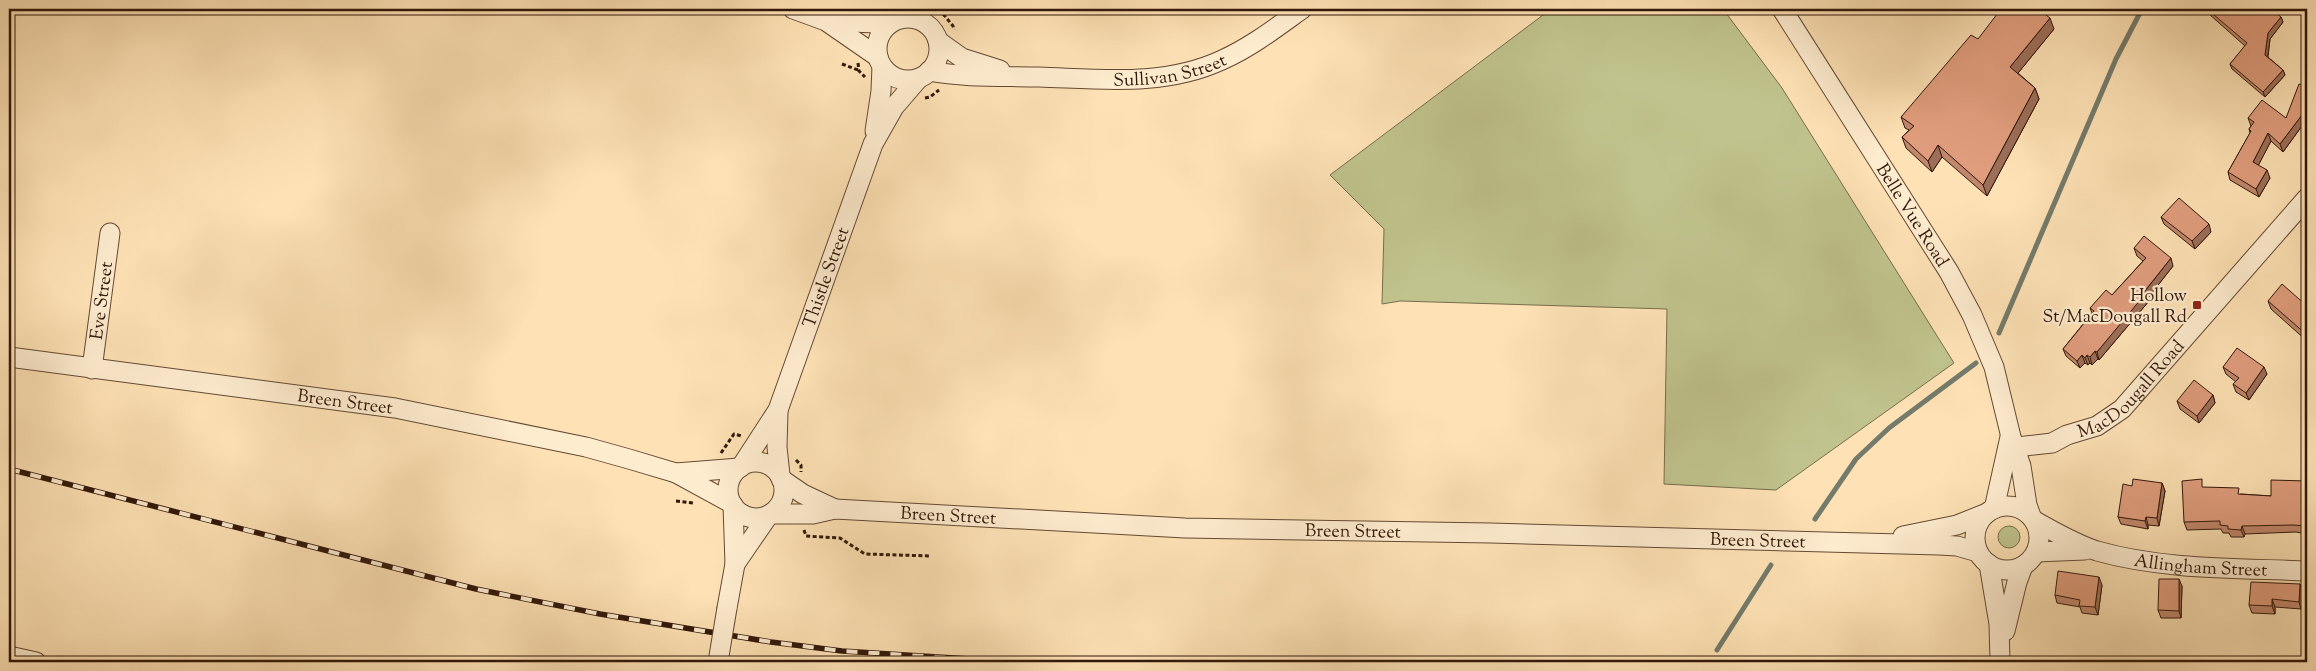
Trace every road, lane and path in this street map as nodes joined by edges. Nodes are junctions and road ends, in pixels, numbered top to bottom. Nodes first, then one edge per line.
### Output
1 (793, 9) edge
2 (933, 9) edge
3 (1302, 9) edge
4 (1782, 9) edge
5 (898, 17) edge
6 (826, 21) junction
7 (937, 38) junction
8 (856, 56) dead end
9 (880, 61) junction
10 (842, 64) dead end
11 (859, 70) junction
12 (924, 74) junction
13 (1023, 76) junction
14 (870, 83) dead end
15 (873, 144) junction
16 (2307, 198) edge
17 (110, 233) dead end
18 (9, 357) edge
19 (92, 369) junction
20 (778, 410) junction
21 (744, 436) dead end
22 (2011, 445) junction
23 (718, 457) dead end
24 (740, 468) junction
25 (676, 472) junction
26 (780, 477) junction
27 (732, 504) junction
28 (835, 509) junction
29 (1990, 511) junction
30 (769, 515) junction
31 (2033, 518) junction
32 (801, 523) dead end
33 (1870, 543) junction
34 (2096, 550) junction
35 (2036, 552) junction
36 (931, 556) dead end
37 (1984, 558) junction
38 (736, 564) junction
39 (2023, 566) junction
40 (2307, 570) edge
41 (9, 656) edge
42 (2000, 658) edge
43 (36, 662) edge
44 (718, 662) edge

1 - 6 street
2 - 7 street
3 - 13 street, Sullivan Street
4 - 22 street, Belle Vue Road
5 - 6 street
5 - 7 street
5 - 9 street
6 - 9 street
7 - 12 street
7 - 13 street, Sullivan Street
8 - 11 path
9 - 12 street
9 - 15 street, Thistle Street
10 - 11 path
11 - 14 path
12 - 13 street, Sullivan Street
12 - 15 street, Thistle Street
15 - 20 street, Thistle Street
16 - 22 street, MacDougall Road
17 - 19 street, Eve Street
18 - 19 street, Breen Street
19 - 25 street, Breen Street
20 - 24 street, Thistle Street
20 - 26 street, Thistle Street
21 - 23 path
22 - 29 street, Belle Vue Road
22 - 31 street, Belle Vue Road
24 - 25 street, Breen Street
24 - 26 street
24 - 27 street
25 - 27 street, Breen Street
26 - 28 street, Breen Street
26 - 30 street
27 - 30 street
27 - 38 street
28 - 30 street, Breen Street
28 - 33 street, Breen Street
29 - 31 street
29 - 33 street, Breen Street
29 - 37 street
30 - 38 street
31 - 34 street, Allingham Street
31 - 35 street
32 - 36 path
33 - 37 street, Breen Street
34 - 35 street, Allingham Street
34 - 40 street, Allingham Street
35 - 39 street
37 - 39 street
37 - 42 street
38 - 44 street, bridge
39 - 42 street
41 - 43 street

